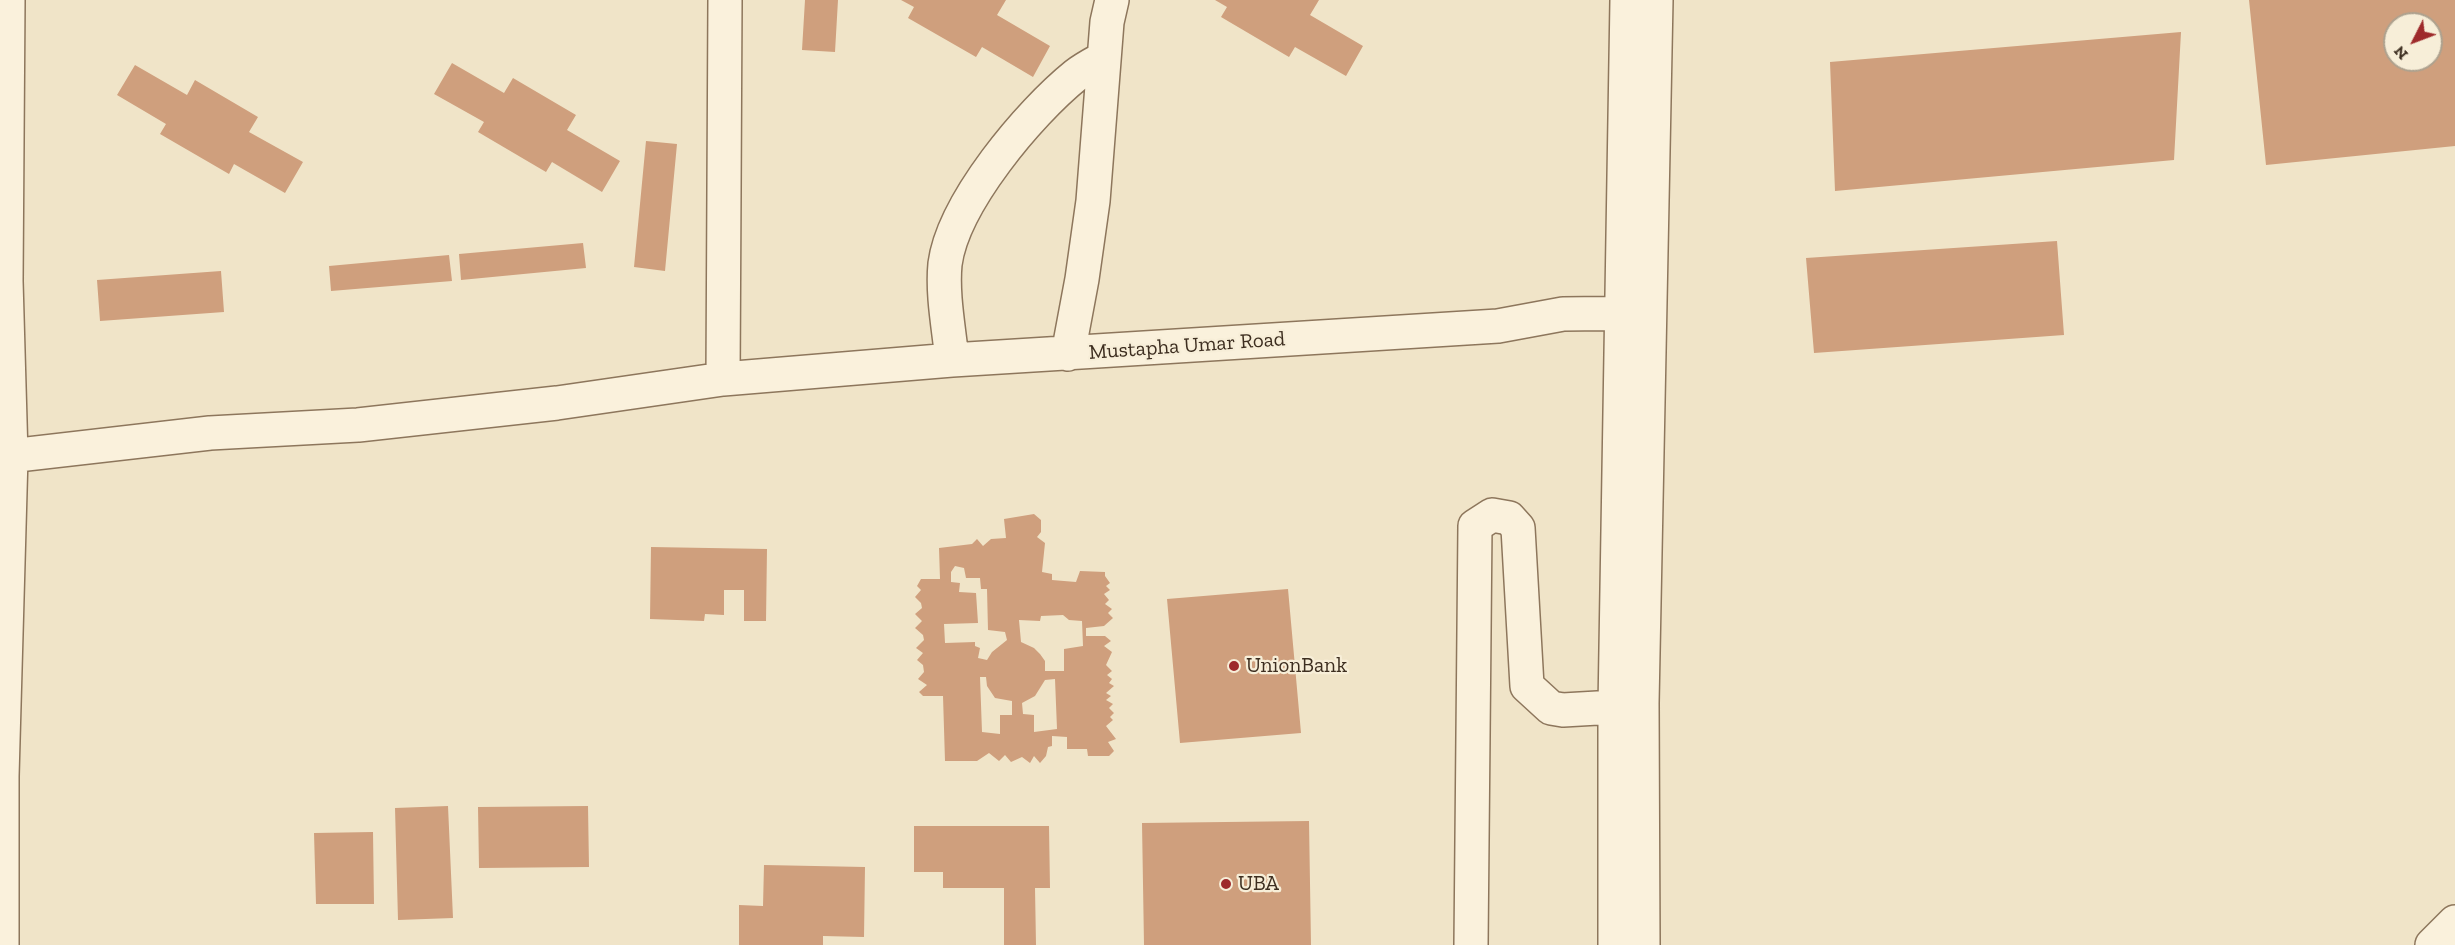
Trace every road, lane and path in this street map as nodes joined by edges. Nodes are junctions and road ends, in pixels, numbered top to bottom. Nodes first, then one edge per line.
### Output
1 (8, 0) edge
2 (725, 0) edge
3 (1112, 0) edge
4 (1627, 0) edge
5 (1656, 0) edge
6 (1104, 58) junction
7 (1635, 313) junction
8 (1068, 354) junction
9 (952, 360) junction
10 (723, 379) junction
11 (6, 456) edge
12 (1615, 707) junction
13 (2455, 922) edge
14 (2, 945) edge
15 (1471, 945) edge
16 (1615, 945) edge
17 (1643, 945) edge
18 (2432, 945) edge

1 - 11 street
2 - 10 street
3 - 6 street
4 - 7 street
5 - 7 street
6 - 8 street
6 - 9 street
7 - 8 street, Mustapha Umar Road
7 - 12 street
7 - 17 street
8 - 9 street, Mustapha Umar Road
9 - 10 street, Mustapha Umar Road
10 - 11 street, Mustapha Umar Road
11 - 14 street
12 - 15 street
12 - 16 street
13 - 18 street

